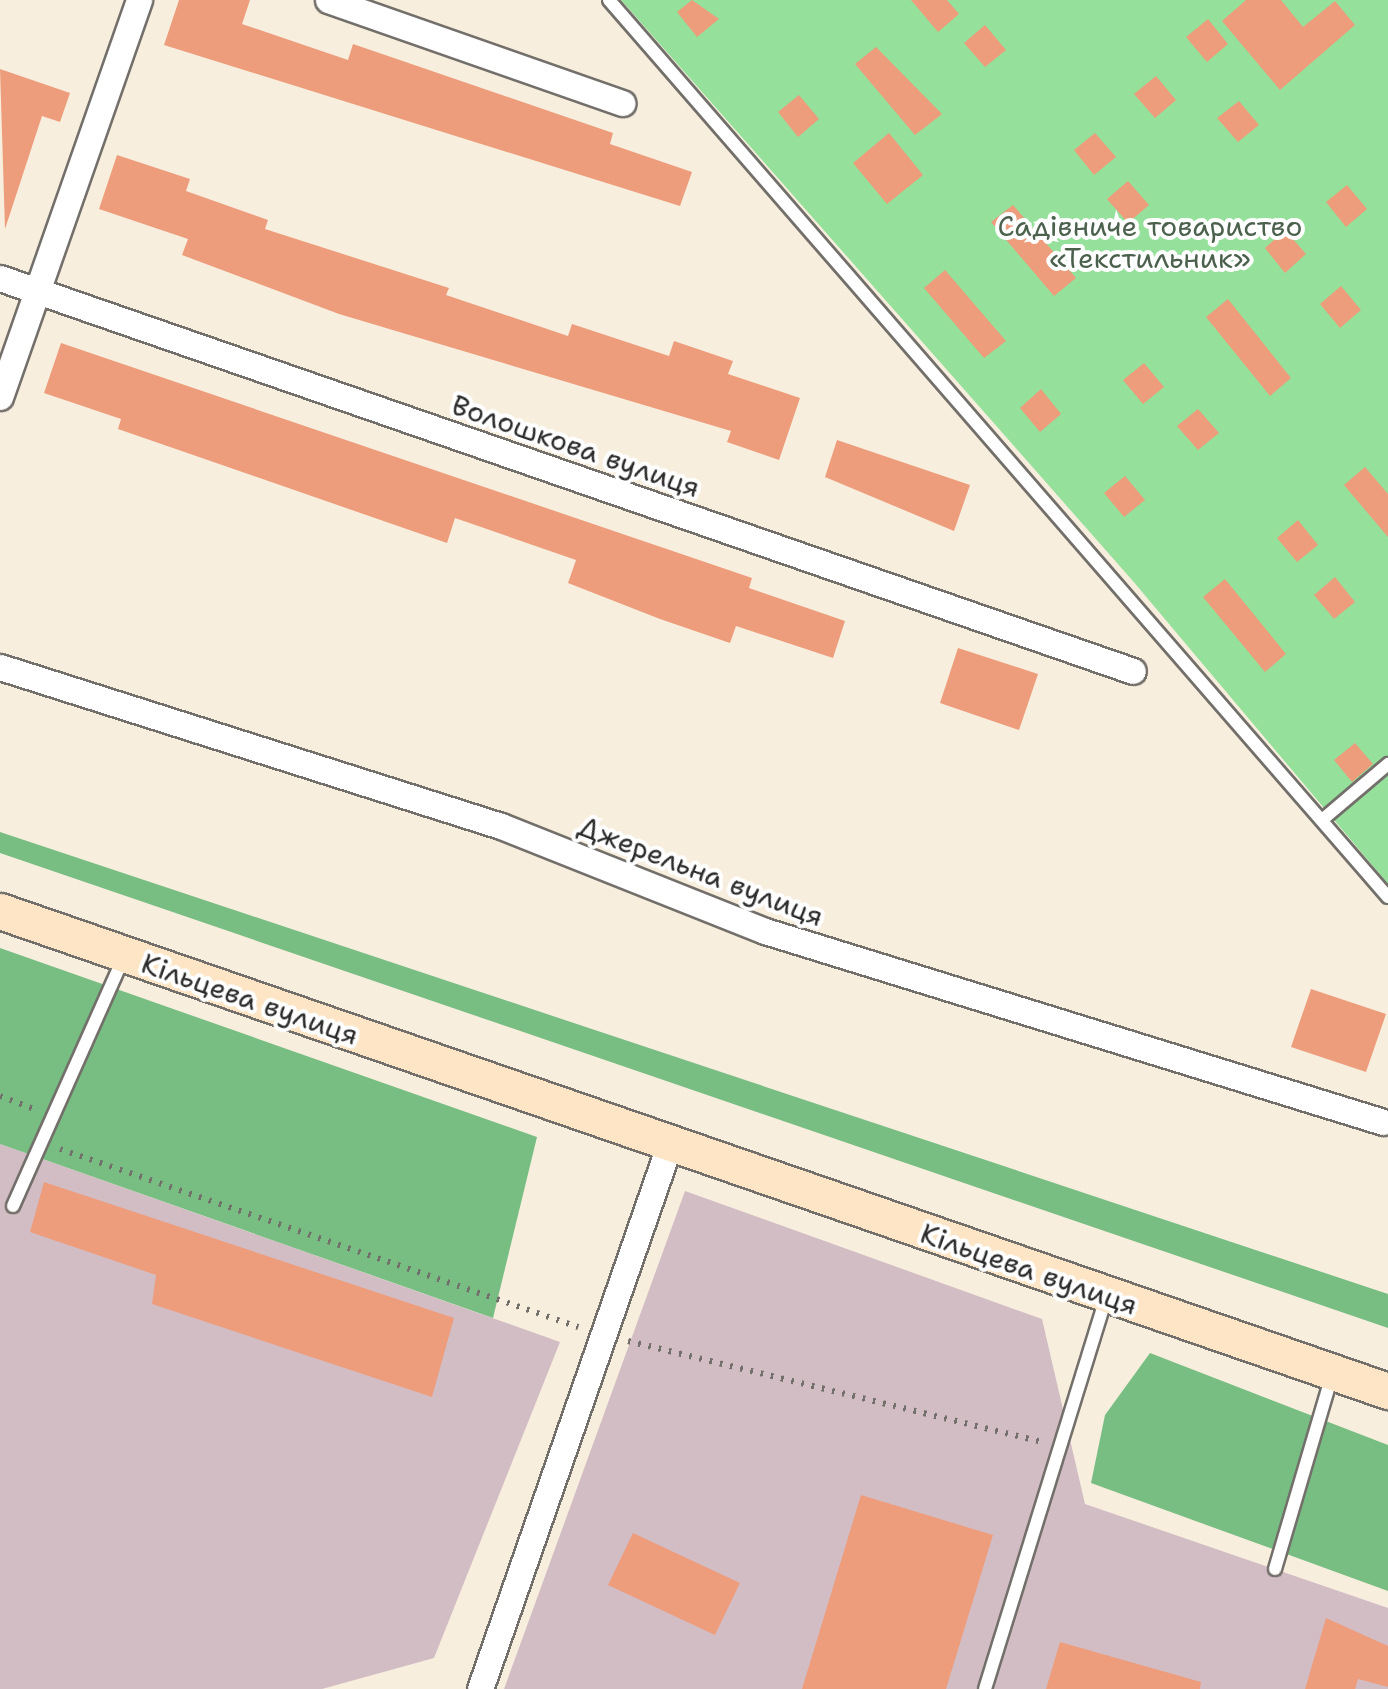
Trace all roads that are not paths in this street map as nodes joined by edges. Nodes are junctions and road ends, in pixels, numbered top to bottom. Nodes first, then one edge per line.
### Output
1 (139, 0) edge
2 (328, 0) edge
3 (609, 0) edge
4 (622, 103) dead end
5 (0, 278) edge
6 (34, 290) junction
7 (0, 396) edge
8 (0, 667) edge
9 (1133, 670) dead end
10 (1388, 764) edge
11 (1322, 820) junction
12 (1388, 897) edge
13 (0, 911) edge
14 (125, 955) junction
15 (1383, 1122) dead end
16 (670, 1146) junction
17 (13, 1206) dead end
18 (1107, 1296) junction
19 (1333, 1372) junction
20 (1388, 1391) edge
21 (1275, 1569) dead end
22 (480, 1689) edge
23 (985, 1689) edge

1 - 6 street
2 - 4 street
3 - 11 lane
5 - 6 street, Волошкова вулиця
6 - 7 street
6 - 9 street, Волошкова вулиця
8 - 15 street, Джерельна вулиця
10 - 11 lane
11 - 12 lane
13 - 14 main road, Кільцева вулиця
14 - 16 main road, Кільцева вулиця
14 - 17 lane
16 - 18 main road, Кільцева вулиця
16 - 22 street
18 - 19 main road, Кільцева вулиця
18 - 23 lane
19 - 20 main road, Кільцева вулиця
19 - 21 lane

